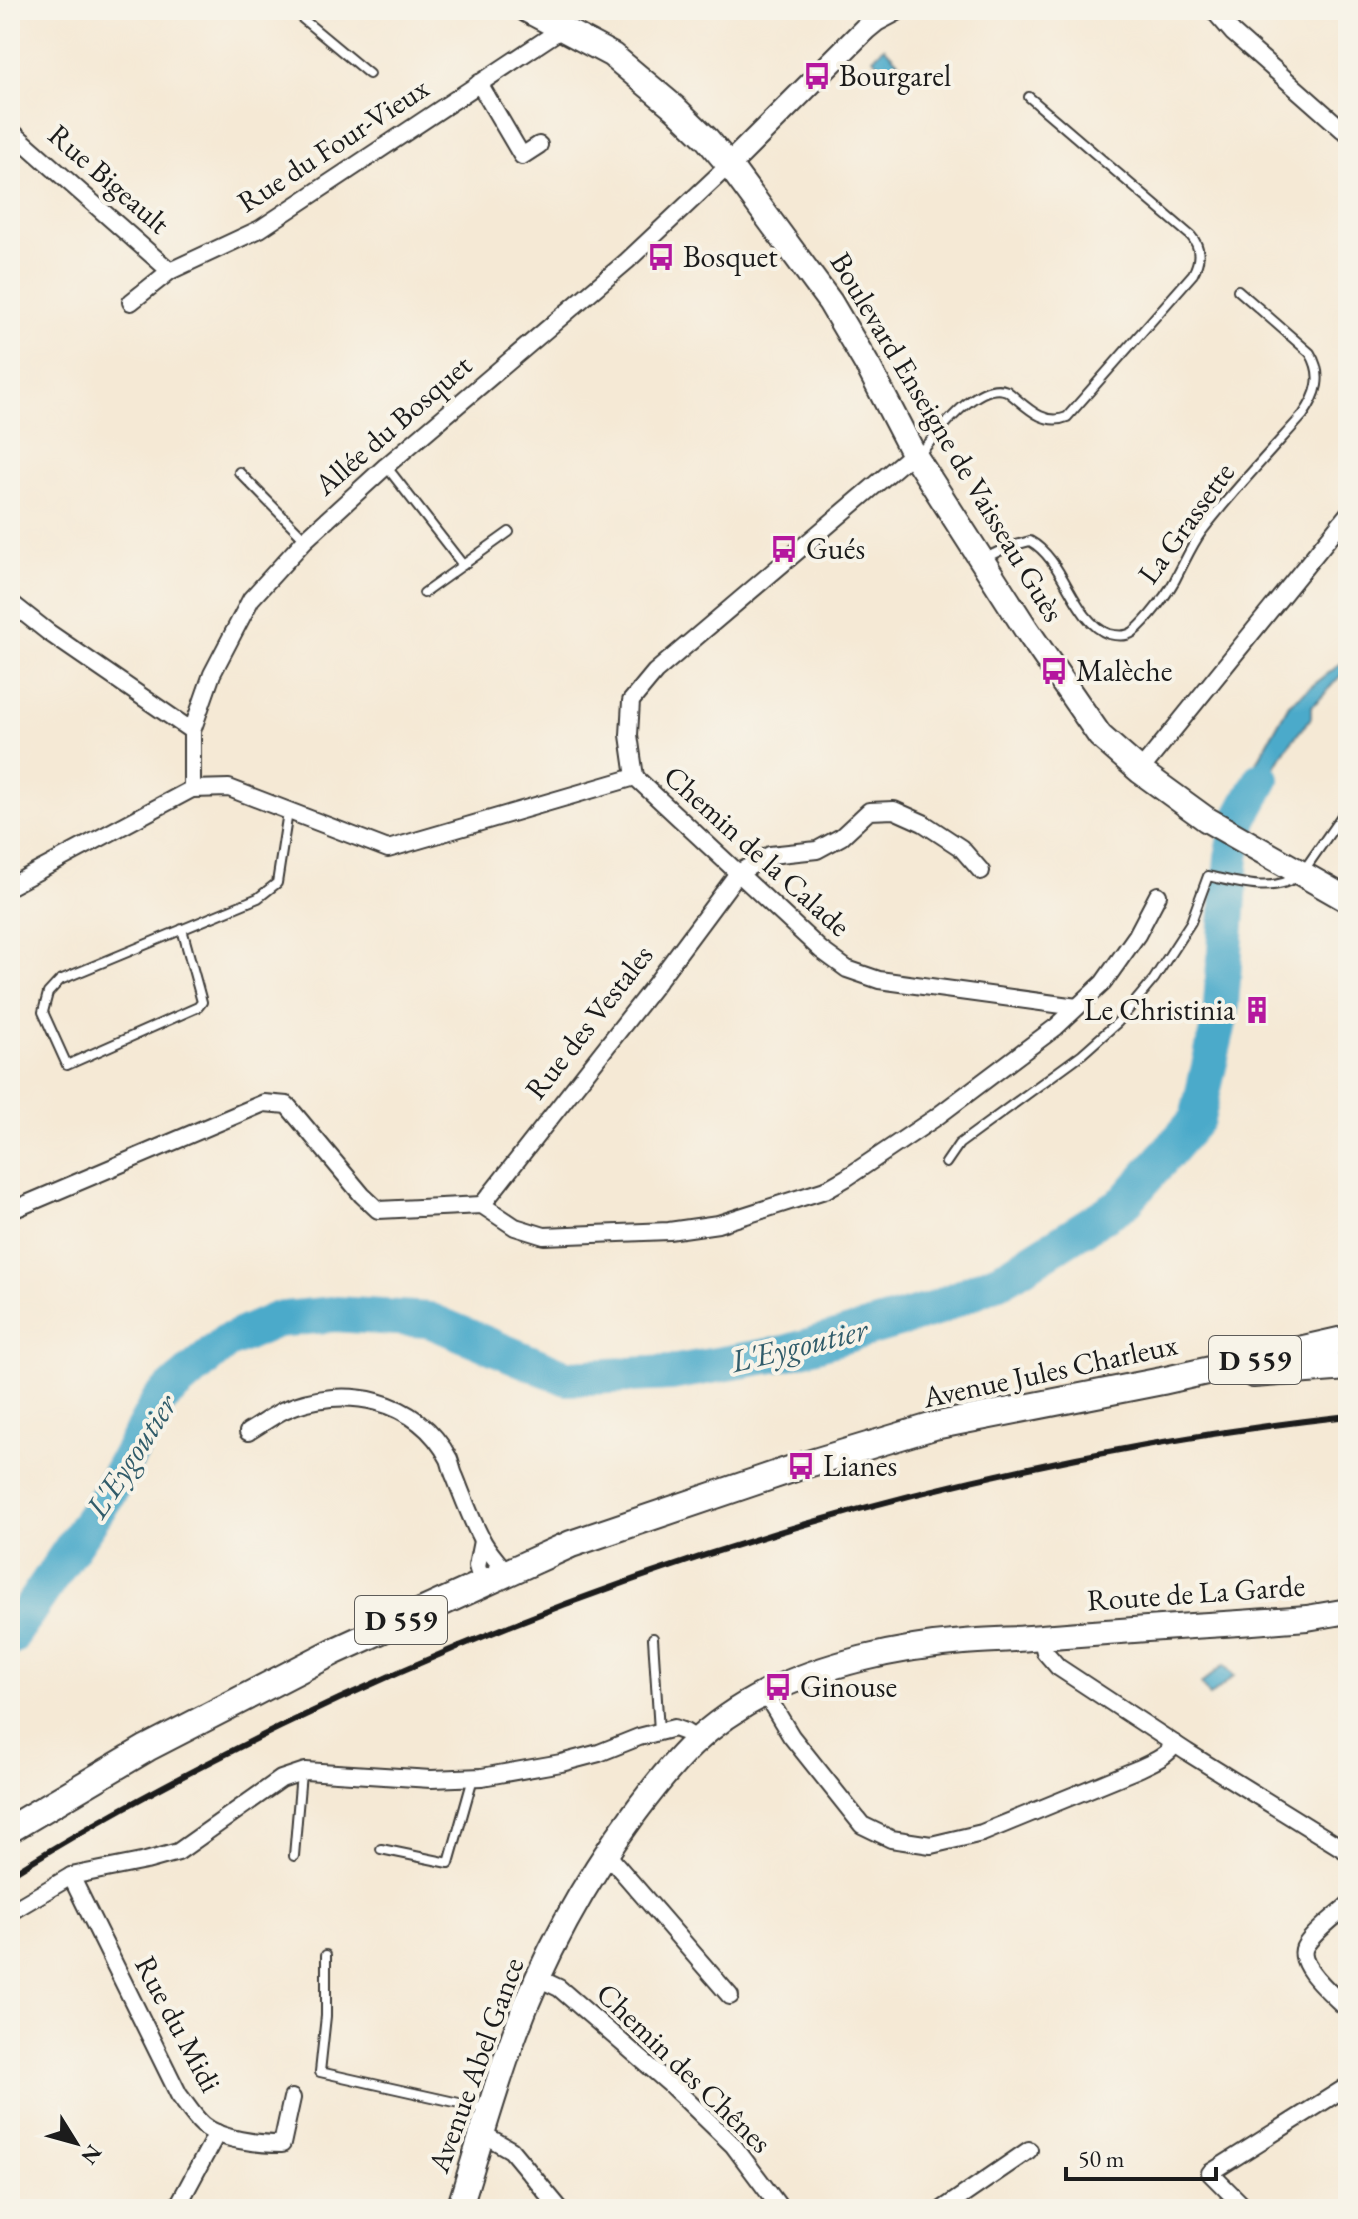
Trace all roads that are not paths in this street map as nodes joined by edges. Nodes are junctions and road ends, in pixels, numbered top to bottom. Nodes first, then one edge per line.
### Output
1 (292, 10) edge
2 (527, 10) edge
3 (895, 10) edge
4 (1213, 10) edge
5 (558, 25) junction
6 (369, 74) dead end
7 (479, 83) junction
8 (1029, 97) dead end
9 (10, 130) edge
10 (1343, 130) dead end
11 (539, 145) dead end
12 (729, 165) junction
13 (170, 271) junction
14 (1238, 290) dead end
15 (131, 302) dead end
16 (915, 456) junction
17 (386, 466) junction
18 (239, 472) dead end
19 (1348, 514) edge
20 (509, 532) dead end
21 (305, 540) junction
22 (981, 560) junction
23 (463, 565) junction
24 (424, 593) dead end
25 (10, 602) edge
26 (192, 731) junction
27 (1140, 771) junction
28 (635, 777) junction
29 (192, 789) junction
30 (1348, 807) edge
31 (288, 811) junction
32 (981, 871) dead end
33 (738, 873) junction
34 (1302, 873) junction
35 (10, 886) edge
36 (1158, 895) dead end
37 (1348, 900) edge
38 (182, 929) junction
39 (1077, 1007) junction
40 (946, 1163) dead end
41 (482, 1205) junction
42 (10, 1211) edge
43 (1348, 1339) edge
44 (1348, 1367) edge
45 (1162, 1381) junction
46 (248, 1432) dead end
47 (482, 1541) junction
48 (494, 1578) junction
49 (1348, 1611) edge
50 (1045, 1637) junction
51 (653, 1638) dead end
52 (765, 1693) junction
53 (659, 1731) junction
54 (696, 1739) junction
55 (1175, 1744) junction
56 (301, 1773) junction
57 (473, 1777) junction
58 (10, 1829) edge
59 (381, 1849) dead end
60 (1348, 1852) edge
61 (606, 1853) junction
62 (294, 1856) dead end
63 (71, 1876) junction
64 (1348, 1905) edge
65 (10, 1912) edge
66 (326, 1955) dead end
67 (538, 1978) junction
68 (730, 1996) dead end
69 (1348, 2010) edge
70 (1348, 2086) edge
71 (292, 2098) dead end
72 (487, 2122) junction
73 (217, 2133) junction
74 (1029, 2150) dead end
75 (176, 2209) edge
76 (459, 2209) edge
77 (560, 2209) edge
78 (781, 2209) edge
79 (943, 2209) edge
80 (1246, 2209) edge

1 - 6 lane
2 - 5 main road, Boulevard Enseigne de Vaisseau Guès
3 - 12 street
4 - 10 street
5 - 7 street, Rue du Four-Vieux
5 - 12 main road, Boulevard Enseigne de Vaisseau Guès
7 - 11 street
7 - 13 street, Rue du Four-Vieux
8 - 16 lane
9 - 13 street, Rue Bigeault
12 - 16 main road, Boulevard Enseigne de Vaisseau Guès
12 - 17 street, Allée du Bosquet
13 - 15 street, Rue du Four-Vieux
14 - 22 lane, La Grassette
16 - 22 main road, Boulevard Enseigne de Vaisseau Guès
16 - 28 street
17 - 21 street, Allée du Bosquet
17 - 23 lane
18 - 21 lane
19 - 27 street
20 - 23 lane
21 - 26 street, Allée du Bosquet
22 - 27 main road, Boulevard Enseigne de Vaisseau Guès
23 - 24 lane
25 - 26 street
26 - 29 street, Allée du Bosquet
27 - 34 main road, Boulevard Enseigne de Vaisseau Guès
28 - 31 street
28 - 33 street, Chemin de la Calade
29 - 31 street
29 - 35 street
30 - 34 lane
31 - 38 lane
32 - 33 street
33 - 39 street, Chemin de la Calade
33 - 41 street, Rue des Vestales
34 - 37 main road, Boulevard Enseigne de Vaisseau Guès
34 - 40 lane
36 - 39 street
38 - 38 lane
39 - 41 street
41 - 42 street
43 - 45 main road, Avenue Jules Charleux / D 559
44 - 45 main road, D 559
45 - 48 main road, Avenue Jules Charleux / D 559
46 - 47 street
47 - 48 street
47 - 48 street
48 - 58 main road, D 559
49 - 50 main road, Route de La Garde
50 - 52 main road, Avenue Abel Gance
50 - 55 street
51 - 53 lane
52 - 54 main road, Avenue Abel Gance
52 - 55 street
53 - 54 street
53 - 57 street
54 - 61 main road, Avenue Abel Gance
55 - 60 street
56 - 57 street
56 - 62 lane
56 - 63 street
57 - 59 lane
61 - 67 main road, Avenue Abel Gance
61 - 68 street
63 - 65 street
63 - 73 street, Rue du Midi
64 - 69 street
66 - 72 lane
67 - 72 main road, Avenue Abel Gance
67 - 78 street, Chemin des Chênes
70 - 80 street
71 - 73 street, Rue du Midi
72 - 76 main road, Avenue Abel Gance
72 - 77 street
73 - 75 street
74 - 79 street

